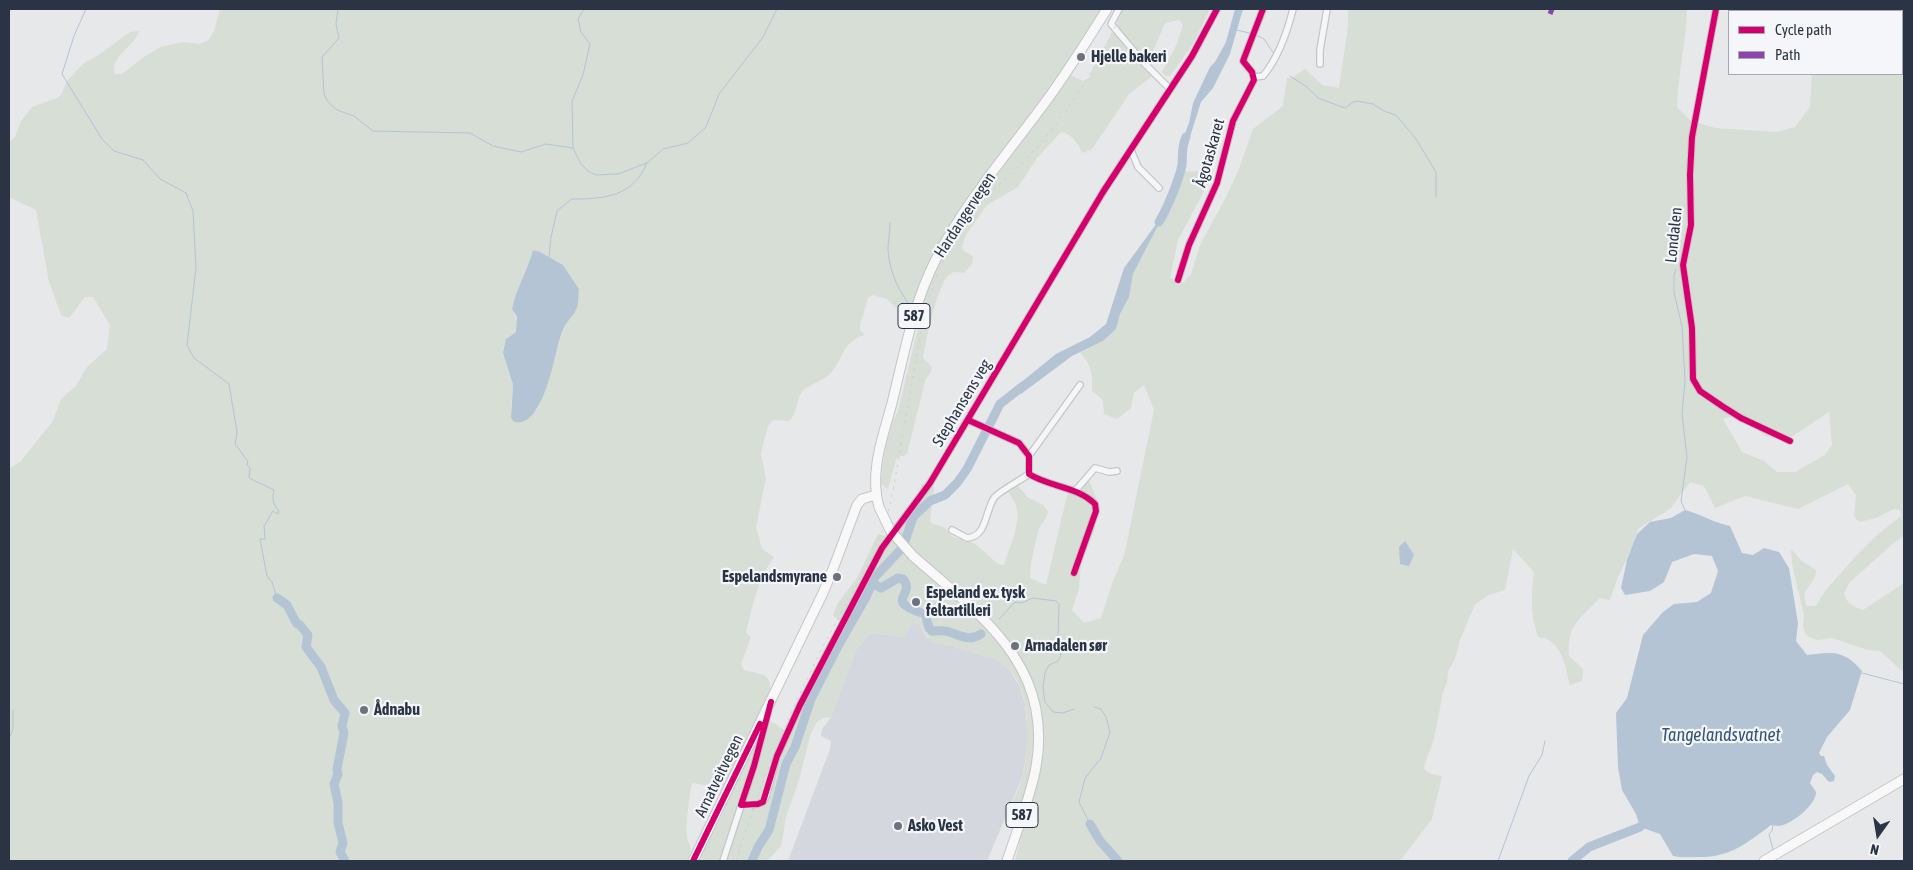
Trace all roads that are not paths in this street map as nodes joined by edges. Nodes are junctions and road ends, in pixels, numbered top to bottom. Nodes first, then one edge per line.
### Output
1 (1107, 9) edge
2 (1119, 9) edge
3 (1217, 9) edge
4 (1263, 9) edge
5 (1293, 9) edge
6 (1327, 9) edge
7 (1716, 9) edge
8 (1320, 64) dead end
9 (1254, 77) junction
10 (1170, 89) junction
11 (1131, 150) junction
12 (1159, 188) dead end
13 (1178, 280) dead end
14 (1080, 385) dead end
15 (968, 420) junction
16 (1790, 441) dead end
17 (1029, 456) junction
18 (1117, 471) dead end
19 (1029, 474) junction
20 (1075, 491) junction
21 (876, 495) junction
22 (952, 530) dead end
23 (1074, 573) dead end
24 (771, 702) junction
25 (1904, 779) edge
26 (741, 805) junction
27 (693, 861) edge
28 (723, 861) edge
29 (1007, 861) edge
30 (1764, 861) edge

1 - 21 main road, Hardangervegen / 587
2 - 10 street
3 - 10 street, Stephansens veg
4 - 9 street
5 - 9 street, Ågotaskaret
6 - 8 street
7 - 16 street, Londalen
9 - 13 street, Ågotaskaret
10 - 11 street, Stephansens veg
11 - 12 street
11 - 15 street, Stephansens veg
14 - 17 street
15 - 17 street
15 - 26 street, Stephansens veg
17 - 19 street
18 - 20 street
19 - 20 street
19 - 22 street
20 - 23 street
21 - 24 main road, Arnatveitvegen
21 - 29 main road, Hardangervegen / 587, bridge
24 - 26 street
24 - 27 main road, Arnatveitvegen
25 - 30 main road
26 - 28 street

